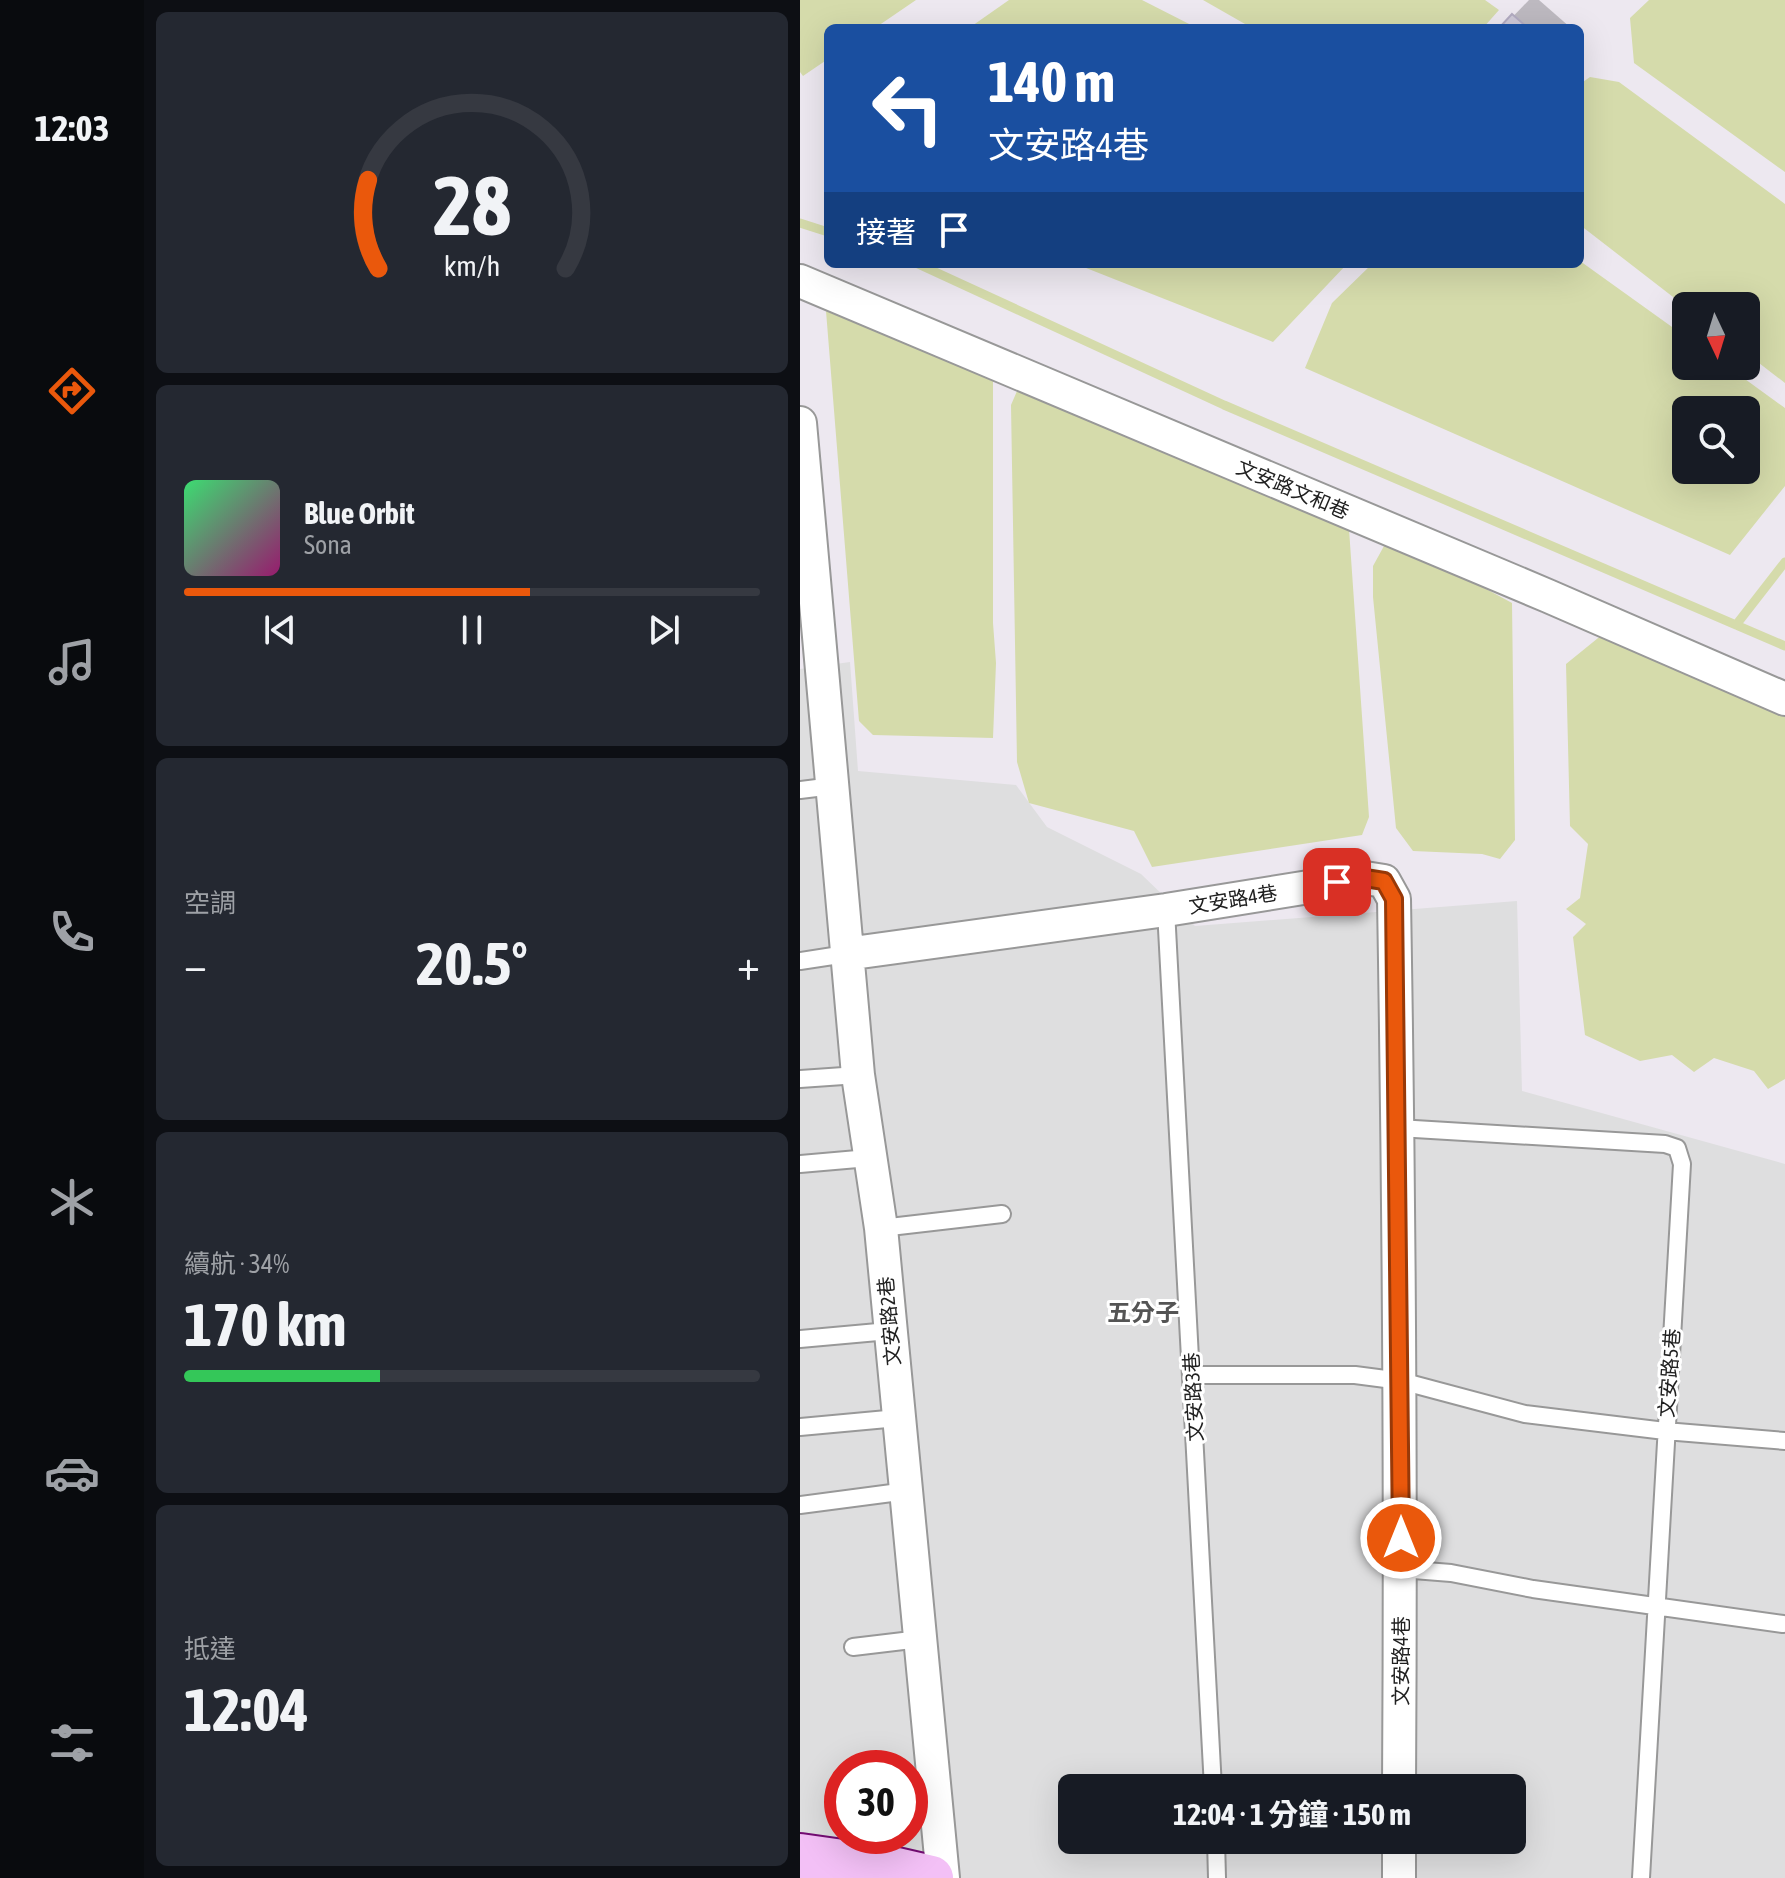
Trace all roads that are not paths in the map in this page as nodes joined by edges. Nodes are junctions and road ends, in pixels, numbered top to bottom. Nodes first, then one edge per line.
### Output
1 (800, 281) edge
2 (800, 423) edge
3 (809, 633) edge
4 (1785, 699) edge
5 (832, 775) junction
6 (800, 790) edge
7 (1166, 910) junction
8 (846, 954) junction
9 (800, 961) edge
10 (858, 1075) junction
11 (800, 1079) edge
12 (1398, 1128) junction
13 (869, 1158) junction
14 (800, 1164) edge
15 (1002, 1214) dead end
16 (881, 1228) junction
17 (889, 1331) junction
18 (800, 1339) edge
19 (1192, 1375) junction
20 (1401, 1381) junction
21 (898, 1418) junction
22 (800, 1427) edge
23 (1665, 1431) junction
24 (1785, 1441) edge
25 (907, 1491) junction
26 (800, 1505) edge
27 (1401, 1569) junction
28 (1655, 1606) junction
29 (1783, 1624) dead end
30 (920, 1639) junction
31 (853, 1647) dead end
32 (1212, 1774) edge
33 (1399, 1774) edge
34 (1216, 1854) edge
35 (1399, 1854) edge
36 (804, 1864) edge
37 (931, 1878) edge
38 (943, 1878) edge
39 (1217, 1878) edge
40 (1399, 1878) edge
41 (1641, 1878) edge

1 - 4 street, 文安路文和巷
2 - 3 street, 文安路2巷
3 - 5 street, 文安路2巷
5 - 6 lane
5 - 8 street, 文安路2巷
7 - 8 street, 文安路4巷
7 - 12 street, 文安路4巷
7 - 19 lane, 文安路3巷
8 - 9 lane
8 - 10 street, 文安路2巷
10 - 11 lane
10 - 13 street, 文安路2巷
12 - 20 street, 文安路4巷
12 - 23 lane, 文安路5巷
13 - 14 lane
13 - 16 street, 文安路2巷
15 - 16 lane
16 - 17 street, 文安路2巷
17 - 18 lane
17 - 21 street, 文安路2巷
19 - 20 lane
19 - 32 lane, 文安路3巷
20 - 23 lane
20 - 27 street, 文安路4巷
21 - 22 lane
21 - 25 street, 文安路2巷
23 - 24 lane
23 - 28 lane, 文安路5巷
25 - 26 lane
25 - 30 street, 文安路2巷
27 - 28 lane
27 - 33 street, 文安路4巷
28 - 29 lane
28 - 41 lane, 文安路5巷
30 - 31 lane
30 - 38 street, 文安路2巷
34 - 39 lane
35 - 40 street
36 - 37 street

